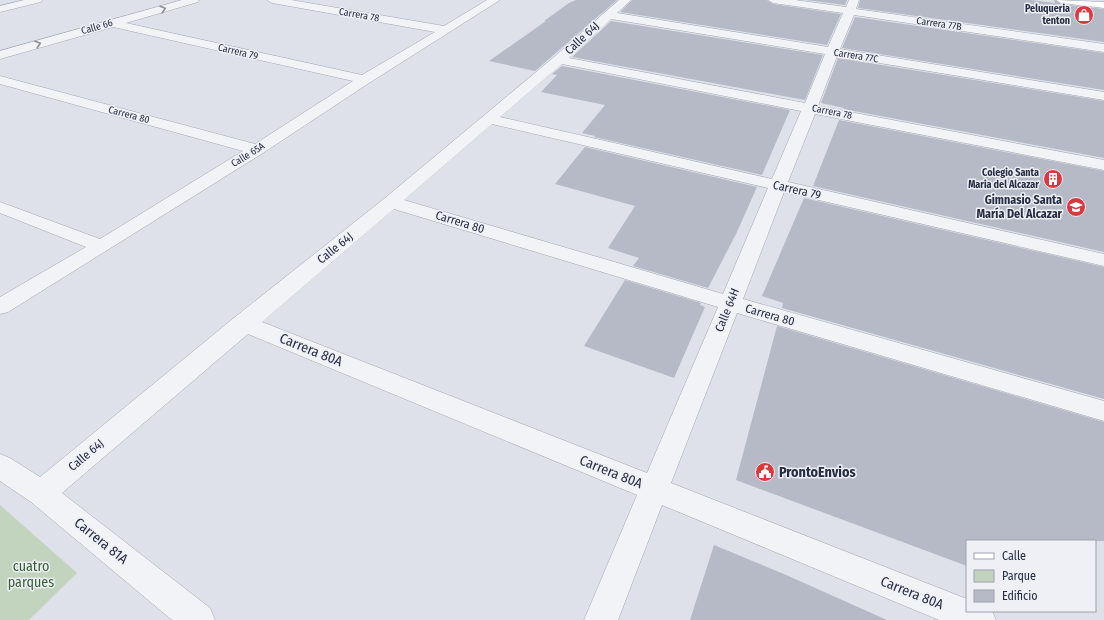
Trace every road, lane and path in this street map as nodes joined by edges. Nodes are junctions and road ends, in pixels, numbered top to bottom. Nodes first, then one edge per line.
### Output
1 (6, 0) edge
2 (37, 0) edge
3 (194, 0) edge
4 (272, 0) edge
5 (495, 0) edge
6 (626, 0) edge
7 (773, 0) edge
8 (1061, 0) edge
9 (0, 1) edge
10 (1074, 1) edge
11 (852, 5) edge
12 (1104, 5) edge
13 (0, 9) edge
14 (608, 15) junction
15 (112, 23) junction
16 (446, 30) junction
17 (1104, 48) edge
18 (833, 52) junction
19 (0, 55) edge
20 (559, 60) junction
21 (0, 80) edge
22 (364, 80) junction
23 (1104, 96) edge
24 (810, 108) junction
25 (489, 119) junction
26 (257, 150) junction
27 (1104, 165) edge
28 (778, 185) junction
29 (391, 202) junction
30 (0, 207) edge
31 (102, 246) junction
32 (1104, 260) edge
33 (730, 303) junction
34 (0, 307) edge
35 (243, 323) junction
36 (1104, 411) edge
37 (0, 466) edge
38 (654, 489) junction
39 (41, 493) junction
40 (198, 620) edge
41 (601, 620) edge
42 (979, 620) edge

1 - 9 street
2 - 13 street
15 -> 3 street, Calle 66
4 - 16 street, Carrera 78
5 - 16 street, Calle 65A
6 - 14 street, Calle 64J
7 - 11 street, Carrera 77B
8 - 10 main road
10 - 12 main road
11 - 17 street, Carrera 77B
11 - 18 street, Calle 64H
14 - 18 street, Carrera 77C
14 - 20 street, Calle 64J
19 -> 15 street, Calle 66
15 - 22 street, Carrera 79
16 - 22 street, Calle 65A
18 - 23 street, Carrera 77C
18 - 24 street, Calle 64H
20 - 24 street, Carrera 78
20 - 25 street, Calle 64J
21 - 26 street, Carrera 80
22 - 26 street, Calle 65A
24 - 27 street, Carrera 78
24 - 28 street, Calle 64H
25 - 28 street, Carrera 79
25 - 29 street, Calle 64J
26 - 31 street, Calle 65A
28 - 32 street, Carrera 79
28 - 33 street, Calle 64H
29 - 33 street, Carrera 80
29 - 35 street, Calle 64J
30 - 31 street
31 - 34 street, Calle 65A
33 - 36 street, Carrera 80
33 - 38 street, Calle 64H
35 - 38 street, Carrera 80A
35 - 39 street, Calle 64J
37 - 39 street, Carrera 81A
38 - 41 street, Calle 64H
38 - 42 street, Carrera 80A
39 - 40 street, Carrera 81A

